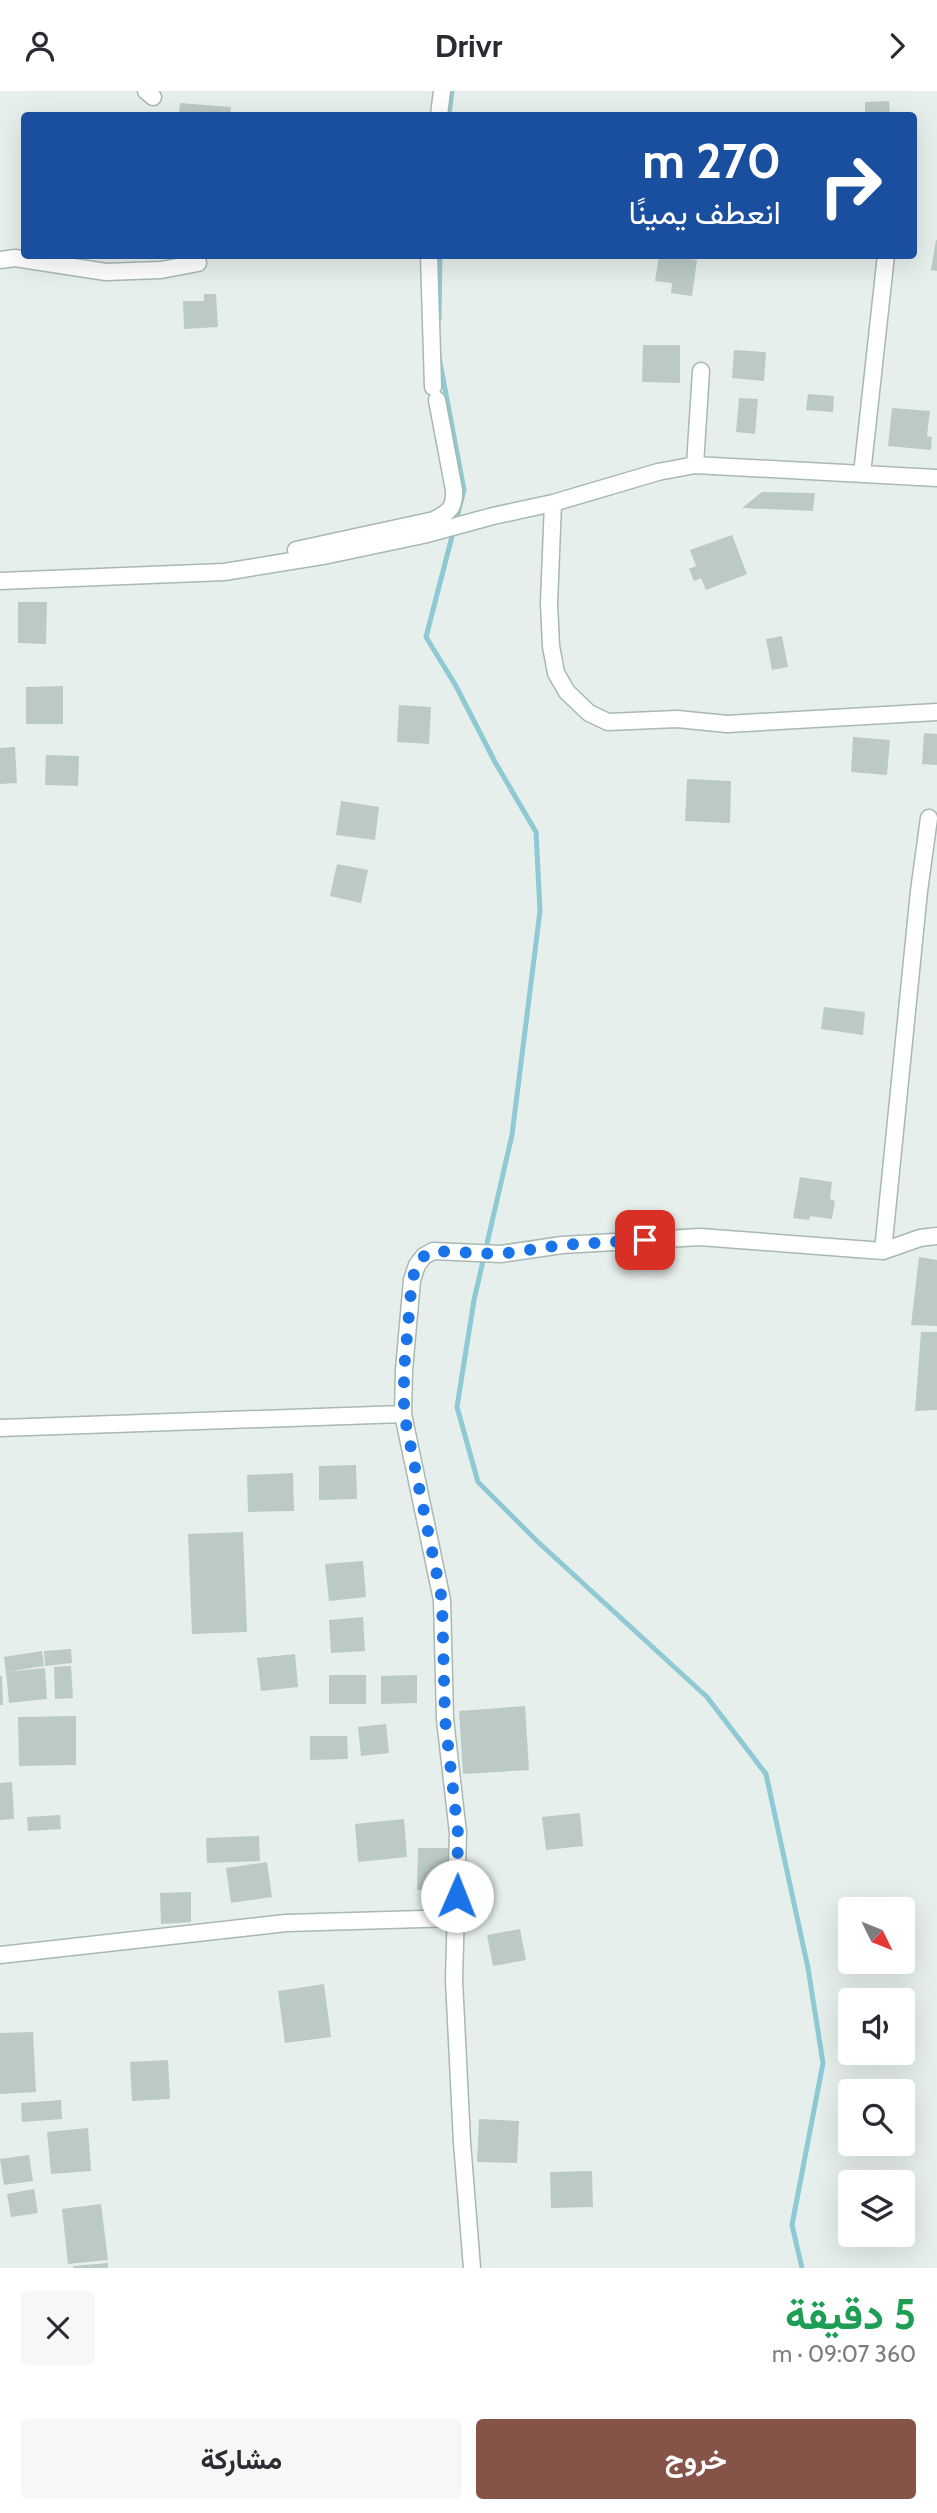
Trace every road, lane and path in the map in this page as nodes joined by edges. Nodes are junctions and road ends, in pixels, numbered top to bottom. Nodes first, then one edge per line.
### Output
1 (442, 91) edge
2 (439, 112) edge
3 (21, 259) edge
4 (22, 259) edge
5 (429, 259) edge
6 (886, 259) edge
7 (0, 260) edge
8 (198, 263) dead end
9 (701, 371) dead end
10 (695, 465) junction
11 (862, 474) junction
12 (937, 478) edge
13 (553, 503) junction
14 (224, 572) junction
15 (0, 581) edge
16 (937, 712) edge
17 (929, 818) dead end
18 (937, 1236) edge
19 (883, 1251) junction
20 (404, 1414) junction
21 (0, 1428) edge
22 (456, 1917) junction
23 (0, 1955) edge
24 (472, 2268) edge

1 - 2 street
3 - 7 street
4 - 8 street
5 - 14 street
6 - 11 street
9 - 10 street
10 - 11 street
10 - 13 street
11 - 12 street
13 - 14 street
13 - 16 street
14 - 15 street
17 - 19 street
18 - 19 street
19 - 20 street
20 - 21 street
20 - 22 street
22 - 23 street
22 - 24 street

